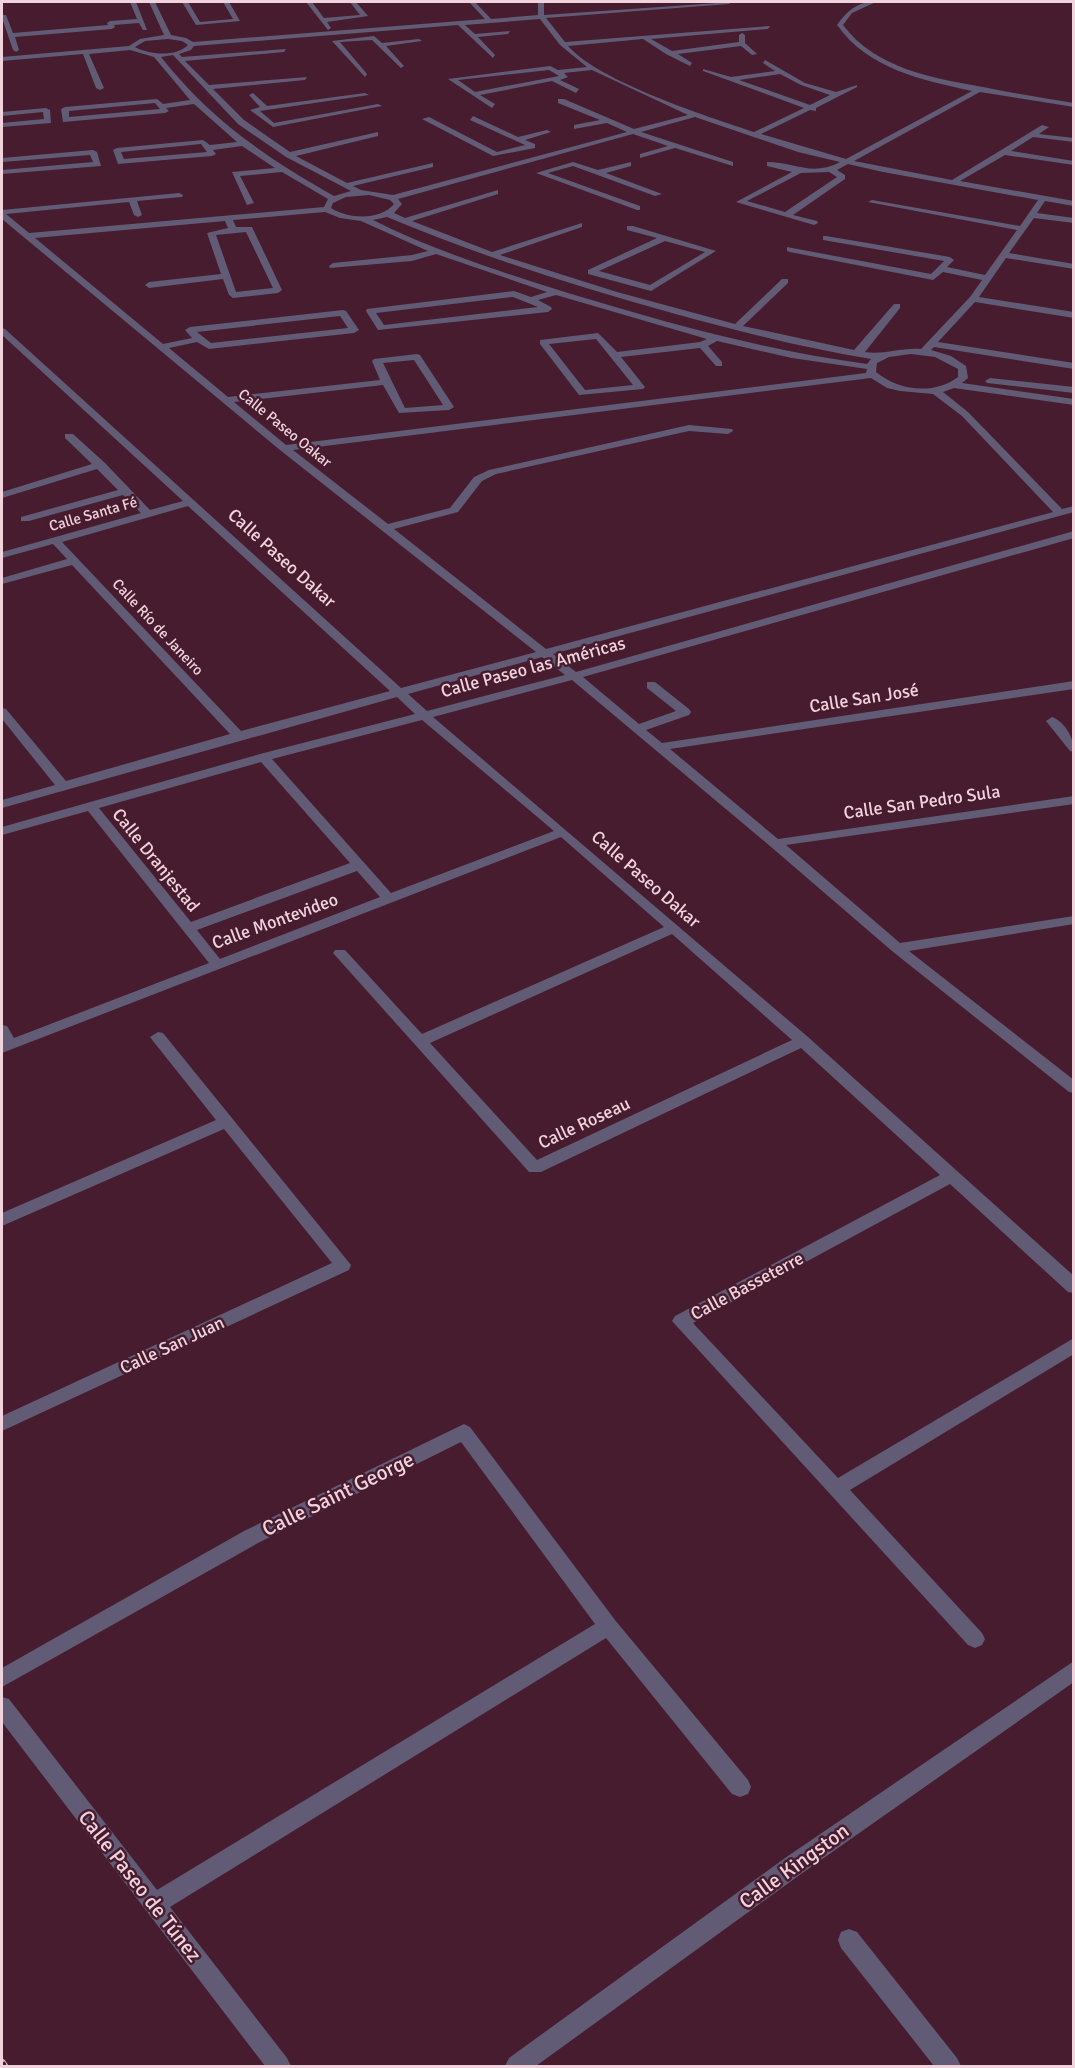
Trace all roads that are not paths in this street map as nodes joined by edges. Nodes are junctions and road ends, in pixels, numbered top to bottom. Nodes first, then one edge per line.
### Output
1 (133, 2) edge
2 (155, 2) edge
3 (185, 2) edge
4 (226, 2) edge
5 (309, 2) edge
6 (353, 2) edge
7 (473, 2) edge
8 (482, 2) edge
9 (541, 2) edge
10 (729, 2) edge
11 (867, 2) edge
12 (4, 16) dead end
13 (541, 16) junction
14 (322, 20) junction
15 (489, 20) junction
16 (141, 21) junction
17 (459, 22) junction
18 (18, 25) dead end
19 (7, 26) junction
20 (768, 27) dead end
21 (742, 29) junction
22 (348, 31) junction
23 (332, 33) junction
24 (508, 33) dead end
25 (11, 34) junction
26 (473, 36) junction
27 (168, 37) junction
28 (644, 37) junction
29 (149, 39) junction
30 (355, 39) junction
31 (419, 41) dead end
32 (192, 44) junction
33 (562, 44) junction
34 (742, 44) junction
35 (381, 45) junction
36 (132, 48) junction
37 (16, 50) dead end
38 (284, 50) dead end
39 (85, 52) junction
40 (668, 53) junction
41 (754, 54) dead end
42 (156, 55) junction
43 (177, 56) junction
44 (493, 56) dead end
45 (2, 59) edge
46 (525, 59) dead end
47 (765, 62) dead end
48 (690, 64) dead end
49 (401, 66) dead end
50 (593, 68) junction
51 (536, 70) junction
52 (705, 70) dead end
53 (779, 72) junction
54 (365, 75) dead end
55 (555, 76) junction
56 (305, 78) dead end
57 (728, 79) junction
58 (855, 86) dead end
59 (207, 87) junction
60 (100, 88) dead end
61 (981, 89) junction
62 (576, 91) dead end
63 (474, 94) junction
64 (253, 95) dead end
65 (837, 95) junction
66 (561, 101) dead end
67 (194, 102) junction
68 (1074, 105) edge
69 (161, 106) junction
70 (492, 106) dead end
71 (266, 109) junction
72 (813, 109) junction
73 (2, 114) edge
74 (695, 115) junction
75 (261, 117) junction
76 (473, 118) dead end
77 (426, 119) dead end
78 (240, 121) junction
79 (606, 121) junction
80 (2, 125) edge
81 (577, 127) dead end
82 (1045, 127) dead end
83 (547, 132) dead end
84 (634, 132) junction
85 (375, 134) dead end
86 (754, 135) junction
87 (1032, 135) junction
88 (518, 139) junction
89 (1074, 140) edge
90 (241, 144) junction
91 (675, 146) junction
92 (207, 148) junction
93 (515, 151) junction
94 (1004, 152) junction
95 (289, 155) junction
96 (643, 156) dead end
97 (532, 159) junction
98 (2, 160) edge
99 (846, 161) junction
100 (1074, 163) edge
101 (628, 164) dead end
102 (730, 164) dead end
103 (770, 164) dead end
104 (430, 165) dead end
105 (555, 169) junction
106 (282, 170) junction
107 (831, 170) junction
108 (799, 171) junction
109 (2, 172) edge
110 (598, 173) junction
111 (952, 183) junction
112 (347, 185) junction
113 (495, 192) dead end
114 (360, 193) junction
115 (658, 194) dead end
116 (179, 195) dead end
117 (393, 198) junction
118 (132, 199) junction
119 (334, 199) junction
120 (1042, 200) junction
121 (872, 202) dead end
122 (250, 203) dead end
123 (1074, 204) edge
124 (637, 208) dead end
125 (327, 209) junction
126 (388, 214) junction
127 (138, 215) dead end
128 (787, 215) junction
129 (1032, 215) junction
130 (4, 216) edge
131 (228, 218) junction
132 (362, 218) junction
133 (404, 221) junction
134 (1074, 221) edge
135 (814, 223) dead end
136 (579, 225) dead end
137 (630, 228) dead end
138 (1022, 229) junction
139 (233, 230) junction
140 (27, 236) junction
141 (664, 238) junction
142 (826, 238) dead end
143 (924, 242) dead end
144 (790, 249) dead end
145 (438, 251) junction
146 (911, 253) junction
147 (490, 255) junction
148 (1004, 255) junction
149 (333, 266) dead end
150 (1074, 267) edge
151 (942, 269) junction
152 (225, 276) junction
153 (987, 278) junction
154 (625, 281) junction
155 (785, 281) dead end
156 (148, 285) dead end
157 (604, 291) junction
158 (555, 292) junction
159 (973, 299) junction
160 (531, 300) junction
161 (897, 306) dead end
162 (1074, 315) edge
163 (736, 327) junction
164 (2, 331) edge
165 (717, 337) junction
166 (199, 339) junction
167 (933, 344) junction
168 (702, 345) junction
169 (161, 347) junction
170 (924, 352) junction
171 (615, 355) junction
172 (858, 355) junction
173 (878, 357) junction
174 (719, 364) dead end
175 (1074, 366) edge
176 (872, 371) junction
177 (963, 378) junction
178 (386, 382) junction
179 (953, 385) junction
180 (936, 390) junction
181 (1074, 390) edge
182 (225, 400) junction
183 (1074, 402) edge
184 (728, 431) dead end
185 (69, 436) dead end
186 (284, 448) junction
187 (101, 465) junction
188 (125, 491) junction
189 (2, 495) edge
190 (192, 502) junction
191 (1074, 508) edge
192 (1059, 512) junction
193 (148, 514) junction
194 (25, 519) dead end
195 (386, 528) junction
196 (1074, 534) edge
197 (55, 540) junction
198 (2, 555) edge
199 (74, 561) junction
200 (2, 581) edge
201 (545, 654) junction
202 (574, 676) junction
203 (651, 685) dead end
204 (1074, 685) edge
205 (401, 692) junction
206 (2, 712) edge
207 (424, 715) junction
208 (1052, 721) dead end
209 (637, 729) junction
210 (238, 736) junction
211 (660, 747) junction
212 (1074, 748) edge
213 (264, 757) junction
214 (64, 788) junction
215 (1074, 800) edge
216 (2, 804) edge
217 (91, 806) junction
218 (2, 831) edge
219 (563, 832) junction
220 (775, 843) junction
221 (359, 865) junction
222 (389, 899) junction
223 (1074, 920) edge
224 (188, 928) junction
225 (672, 929) junction
226 (897, 948) junction
227 (340, 953) dead end
228 (217, 964) junction
229 (2, 1029) edge
230 (158, 1037) dead end
231 (421, 1041) junction
232 (803, 1041) junction
233 (6, 1046) edge
234 (1074, 1070) edge
235 (1054, 1072) junction
236 (1074, 1088) edge
237 (228, 1121) junction
238 (950, 1177) junction
239 (2, 1220) edge
240 (1074, 1287) edge
241 (1074, 1345) edge
242 (2, 1424) edge
243 (836, 1489) junction
244 (608, 1626) junction
245 (975, 1639) dead end
246 (1074, 1670) edge
247 (2, 1678) edge
248 (2, 1706) edge
249 (740, 1787) dead end
250 (154, 1904) junction
251 (849, 1940) dead end
252 (279, 2067) edge
253 (517, 2067) edge
254 (950, 2067) edge

1 - 16 street
2 - 27 street
3 - 4 street
5 - 14 street
6 - 14 street
7 - 8 street
7 - 15 street
9 - 13 street
10 - 13 street
11 - 61 street
12 - 19 street
13 - 15 street
13 - 33 street
14 - 23 street
15 - 17 street
16 - 25 street
16 - 29 street
17 - 22 street
17 - 26 street
18 - 19 street
19 - 25 street
20 - 21 street
21 - 28 street
21 - 34 street
22 - 23 street
22 - 30 street
23 - 32 street
24 - 26 street
25 - 37 street
26 - 44 street
27 - 29 street
27 - 32 street
28 - 33 street
28 - 40 street
29 - 36 street
30 - 35 street
30 - 54 street
31 - 35 street
32 - 43 street
33 - 50 street
34 - 40 street
34 - 41 street
35 - 49 street
36 - 39 street
36 - 42 street
38 - 43 street
39 - 45 street
39 - 60 street
40 - 48 street
42 - 43 street
42 - 67 street
43 - 59 street
46 - 51 street
47 - 53 street
50 - 55 street
50 - 74 street
51 - 55 street
51 - 63 street
52 - 57 street
53 - 57 street
53 - 65 street
55 - 62 street
55 - 63 street
56 - 59 street
57 - 72 street
58 - 65 street
59 - 78 street
61 - 68 street
61 - 99 street
63 - 70 street
64 - 71 street
65 - 72 street
66 - 79 street
67 - 69 street
67 - 90 street
69 - 69 street
71 - 75 street
71 - 75 street
72 - 86 street
73 - 80 street
74 - 84 street
74 - 86 street
75 - 78 street
76 - 88 street
77 - 93 street
78 - 95 street
79 - 81 street
79 - 84 street
82 - 87 street
83 - 88 street
84 - 91 street
84 - 97 street
85 - 95 street
86 - 99 street
87 - 89 street
87 - 94 street
88 - 93 street
90 - 92 street
90 - 106 street
91 - 96 street
91 - 102 street
92 - 92 street
93 - 97 street
94 - 100 street
94 - 111 street
95 - 112 street
97 - 105 street
97 - 117 street
98 - 109 street
99 - 107 street
99 - 111 street
101 - 110 street
103 - 108 street
104 - 112 street
105 - 110 street
105 - 124 street
106 - 119 street
106 - 122 street
107 - 108 street
107 - 128 street
108 - 128 street
110 - 115 street
111 - 120 street
112 - 114 street
113 - 133 street
114 - 117 street
114 - 119 street
116 - 118 street
117 - 126 street
118 - 127 street
118 - 130 street
119 - 125 street
120 - 123 street
120 - 129 street
121 - 138 street
125 - 131 street
125 - 132 street
126 - 132 street
126 - 133 street
128 - 135 street
129 - 134 street
129 - 138 street
130 - 140 street, Calle Paseo Oakar
131 - 139 street
131 - 140 street
132 - 145 street
133 - 147 street
136 - 147 street
137 - 141 street
138 - 148 street
139 - 152 street
139 - 152 street
140 - 169 street, Calle Paseo Oakar
141 - 154 street
141 - 154 street
142 - 146 street
143 - 146 street
144 - 151 street
145 - 149 street
145 - 158 street
146 - 151 street
147 - 157 street
148 - 150 street
148 - 153 street
151 - 153 street
152 - 156 street
153 - 159 street
154 - 157 street
155 - 163 street
157 - 163 street
158 - 160 street
158 - 165 street
159 - 162 street
159 - 167 street
160 - 160 street
161 - 172 street
163 - 172 street
164 - 190 street
165 - 168 street
165 - 176 street
166 - 166 street
166 - 169 street
167 - 170 street
167 - 175 street
168 - 171 street
168 - 174 street
169 - 182 street, Calle Paseo Oakar
170 - 173 street
170 - 177 street
171 - 171 street
172 - 173 street
173 - 176 street
176 - 180 street
176 - 186 street
177 - 179 street
177 - 181 street
178 - 178 street
178 - 182 street
179 - 180 street
179 - 183 street
180 - 192 street
182 - 186 street, Calle Paseo Oakar
184 - 195 street
185 - 187 street
186 - 195 street, Calle Paseo Oakar
187 - 188 street
187 - 189 street
188 - 193 street
188 - 194 street
190 - 193 street, Calle Santa Fé
190 - 205 street, Calle Paseo Dakar
191 - 192 street, Calle Paseo las Américas
192 - 201 street, Calle Paseo las Américas
193 - 197 street, Calle Santa Fé
195 - 201 street, Calle Paseo Oakar
196 - 202 street, Calle Paseo las Américas
197 - 198 street, Calle Santa Fé
197 - 199 street, Calle Río de Janeiro
199 - 200 street
199 - 210 street, Calle Río de Janeiro
201 - 202 street
201 - 205 street, Calle Paseo las Américas
202 - 207 street, Calle Paseo las Américas
202 - 209 street
203 - 209 street
204 - 211 street, Calle San José
205 - 207 street, Calle Paseo Dakar
205 - 210 street, Calle Paseo las Américas
206 - 214 street
207 - 213 street, Calle Paseo las Américas
207 - 219 street, Calle Paseo Dakar
208 - 212 street
209 - 211 street
210 - 214 street, Calle Paseo las Américas
211 - 220 street
213 - 217 street, Calle Paseo las Américas
213 - 221 street
214 - 216 street, Calle Paseo las Américas
215 - 220 street, Calle San Pedro Sula
217 - 218 street, Calle Paseo las Américas
217 - 224 street, Calle Dranjestad
219 - 222 street, Calle Montevideo
219 - 225 street, Calle Paseo Dakar
220 - 226 street
221 - 222 street
221 - 224 street
222 - 228 street, Calle Montevideo
223 - 226 street
224 - 228 street, Calle Dranjestad
225 - 231 street
225 - 232 street, Calle Paseo Dakar
226 - 235 street
227 - 231 street, Calle Roseau
228 - 233 street, Calle Montevideo
229 - 233 street
230 - 237 street
231 - 232 street, Calle Roseau
232 - 238 street, Calle Paseo Dakar
234 - 235 street
235 - 236 street
237 - 239 street
237 - 242 street, Calle San Juan
238 - 240 street, Calle Paseo Dakar
238 - 243 street, Calle Basseterre
241 - 243 street
243 - 245 street, Calle Basseterre
244 - 247 street, Calle Saint George
244 - 249 street, Calle Saint George
244 - 250 street
246 - 253 street, Calle Kingston
248 - 250 street, Calle Paseo de Túnez
250 - 252 street, Calle Paseo de Túnez
251 - 254 street

